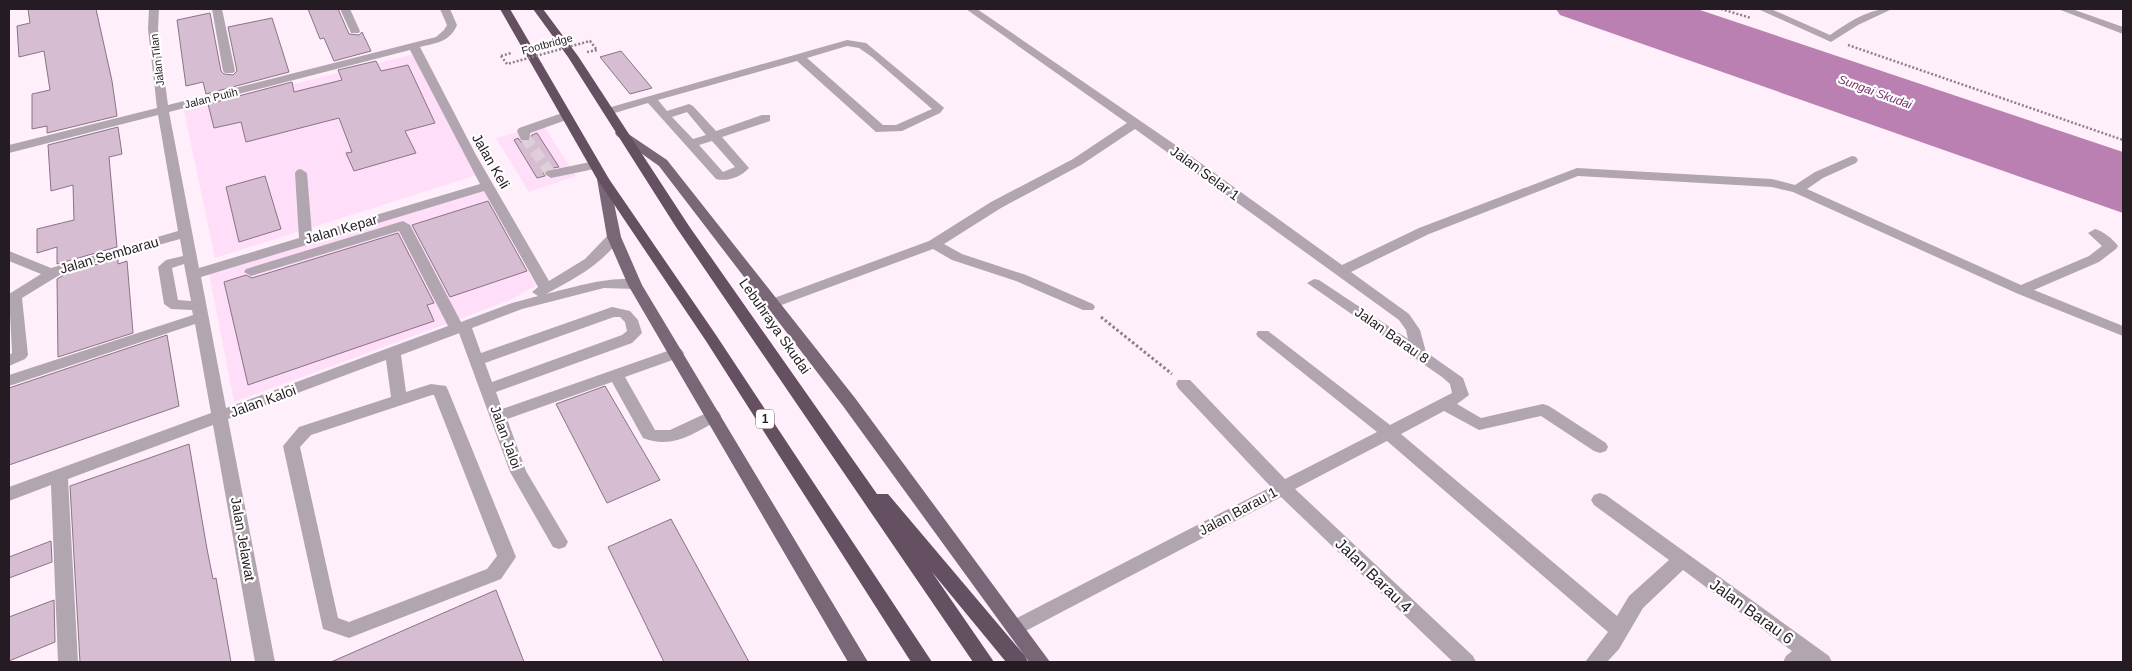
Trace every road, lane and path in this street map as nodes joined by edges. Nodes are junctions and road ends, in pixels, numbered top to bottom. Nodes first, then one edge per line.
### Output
1 (154, 9) edge
2 (217, 9) edge
3 (345, 9) edge
4 (445, 9) edge
5 (505, 9) edge
6 (971, 9) edge
7 (1763, 9) edge
8 (1887, 9) edge
9 (2063, 9) edge
10 (541, 12) edge
11 (354, 31) dead end
12 (2123, 31) edge
13 (1831, 39) junction
14 (414, 48) junction
15 (597, 50) dead end
16 (511, 53) dead end
17 (798, 57) junction
18 (229, 71) dead end
19 (650, 99) junction
20 (163, 110) junction
21 (608, 111) junction
22 (665, 115) junction
23 (565, 116) junction
24 (766, 118) dead end
25 (1136, 123) junction
26 (621, 133) junction
27 (715, 136) junction
28 (525, 137) dead end
29 (2123, 140) edge
30 (691, 144) junction
31 (9, 149) edge
32 (1852, 160) dead end
33 (594, 165) junction
34 (301, 173) dead end
35 (551, 174) dead end
36 (603, 179) junction
37 (488, 186) junction
38 (1797, 189) junction
39 (422, 206) junction
40 (403, 225) junction
41 (186, 233) junction
42 (2095, 233) dead end
43 (614, 237) junction
44 (306, 239) junction
45 (934, 244) junction
46 (9, 255) edge
47 (191, 258) junction
48 (1341, 271) junction
49 (251, 272) dead end
50 (51, 273) junction
51 (194, 274) junction
52 (1314, 282) dead end
53 (636, 285) junction
54 (546, 288) junction
55 (2021, 290) junction
56 (12, 298) edge
57 (771, 304) junction
58 (517, 306) junction
59 (1088, 306) joint
60 (201, 311) junction
61 (461, 328) junction
62 (2123, 331) edge
63 (1263, 334) dead end
64 (393, 353) junction
65 (676, 353) junction
66 (1419, 354) junction
67 (477, 360) junction
68 (9, 361) edge
69 (616, 376) junction
70 (9, 382) edge
71 (1184, 384) joint
72 (489, 389) junction
73 (1461, 396) joint
74 (399, 400) junction
75 (1444, 404) junction
76 (221, 416) junction
77 (498, 416) junction
78 (713, 416) junction
79 (1389, 433) junction
80 (1600, 447) dead end
81 (844, 457) junction
82 (59, 475) junction
83 (1283, 488) junction
84 (9, 494) edge
85 (1600, 500) dead end
86 (559, 542) dead end
87 (1682, 560) junction
88 (1016, 628) junction
89 (1620, 630) junction
90 (1807, 659) edge
91 (68, 662) edge
92 (265, 662) edge
93 (858, 662) edge
94 (922, 662) edge
95 (984, 662) edge
96 (1018, 662) edge
97 (1040, 662) edge
98 (1466, 662) edge
99 (1595, 662) edge

1 - 20 street, Jalan Tilan
2 - 18 street
3 - 11 street
4 - 14 street, Jalan Putih
5 - 23 highway, 1
6 - 25 street, Jalan Selar 1
7 - 13 street
8 - 13 street
9 - 12 street
10 - 21 highway, Lebuhraya Skudai
13 - 29 path
14 - 20 street, Jalan Putih
14 - 37 street, Jalan Keli
15 - 16 path, Footbridge, bridge
17 - 17 street
17 - 19 street
19 - 21 street
19 - 22 street
20 - 31 street, Jalan Putih
20 - 41 street, Jalan Tilan
21 - 26 highway, Lebuhraya Skudai
22 - 27 street
22 - 30 street
23 - 28 street
23 - 33 highway, 1
24 - 27 street
25 - 45 street
25 - 48 street, Jalan Selar 1
26 - 57 main road
26 - 81 highway, Lebuhraya Skudai
27 - 30 street
27 - 30 street
32 - 38 street
33 - 35 street
33 - 36 highway, 1
34 - 44 street
36 - 43 main road
36 - 94 highway, 1
37 - 39 street, Jalan Kepar
37 - 54 street, Jalan Keli
38 - 48 street
38 - 55 street
39 - 40 street
39 - 44 street, Jalan Kepar
40 - 49 street
40 - 61 street, Jalan Jaloi
41 - 47 street, Jalan Tilan
41 - 50 street, Jalan Sembarau
42 - 55 street
43 - 53 main road
43 - 54 street, Jalan Kaloi
44 - 51 street, Jalan Kepar
45 - 57 street
45 - 59 street
46 - 50 street
47 - 51 street, Jalan Jelawat
47 - 60 street
48 - 66 street, Jalan Selar 1
50 - 56 street, Jalan Sembarau
51 - 60 street, Jalan Jelawat
52 - 66 street, Jalan Barau 8
53 - 58 street, Jalan Kaloi
53 - 65 main road
54 - 58 street, Jalan Kaloi
55 - 62 street
56 - 68 street
57 - 88 main road
58 - 61 street, Jalan Kaloi
59 - 71 path
60 - 70 street
60 - 76 street, Jalan Jelawat
61 - 64 street, Jalan Kaloi
61 - 67 street, Jalan Jaloi
63 - 79 street
64 - 74 street
64 - 76 street, Jalan Kaloi
65 - 69 street
65 - 78 main road
66 - 73 street, Jalan Barau 8
67 - 72 street, Jalan Jaloi
67 - 72 street
69 - 77 street
69 - 78 street
71 - 83 street, Jalan Barau 4
72 - 77 street, Jalan Jaloi
73 - 75 street, Jalan Barau 1
74 - 74 street
75 - 79 street, Jalan Barau 1
75 - 80 street
76 - 82 street, Jalan Kaloi
76 - 92 street, Jalan Jelawat
77 - 86 street, Jalan Jaloi
78 - 93 main road
79 - 83 street, Jalan Barau 1
79 - 89 street
81 - 95 highway, Lebuhraya Skudai
81 - 96 highway
82 - 84 street, Jalan Kaloi
82 - 91 street
83 - 88 street, Jalan Barau 1
83 - 98 street, Jalan Barau 4
85 - 87 street, Jalan Barau 6
87 - 89 street
87 - 90 street, Jalan Barau 6
88 - 97 main road
89 - 99 street

